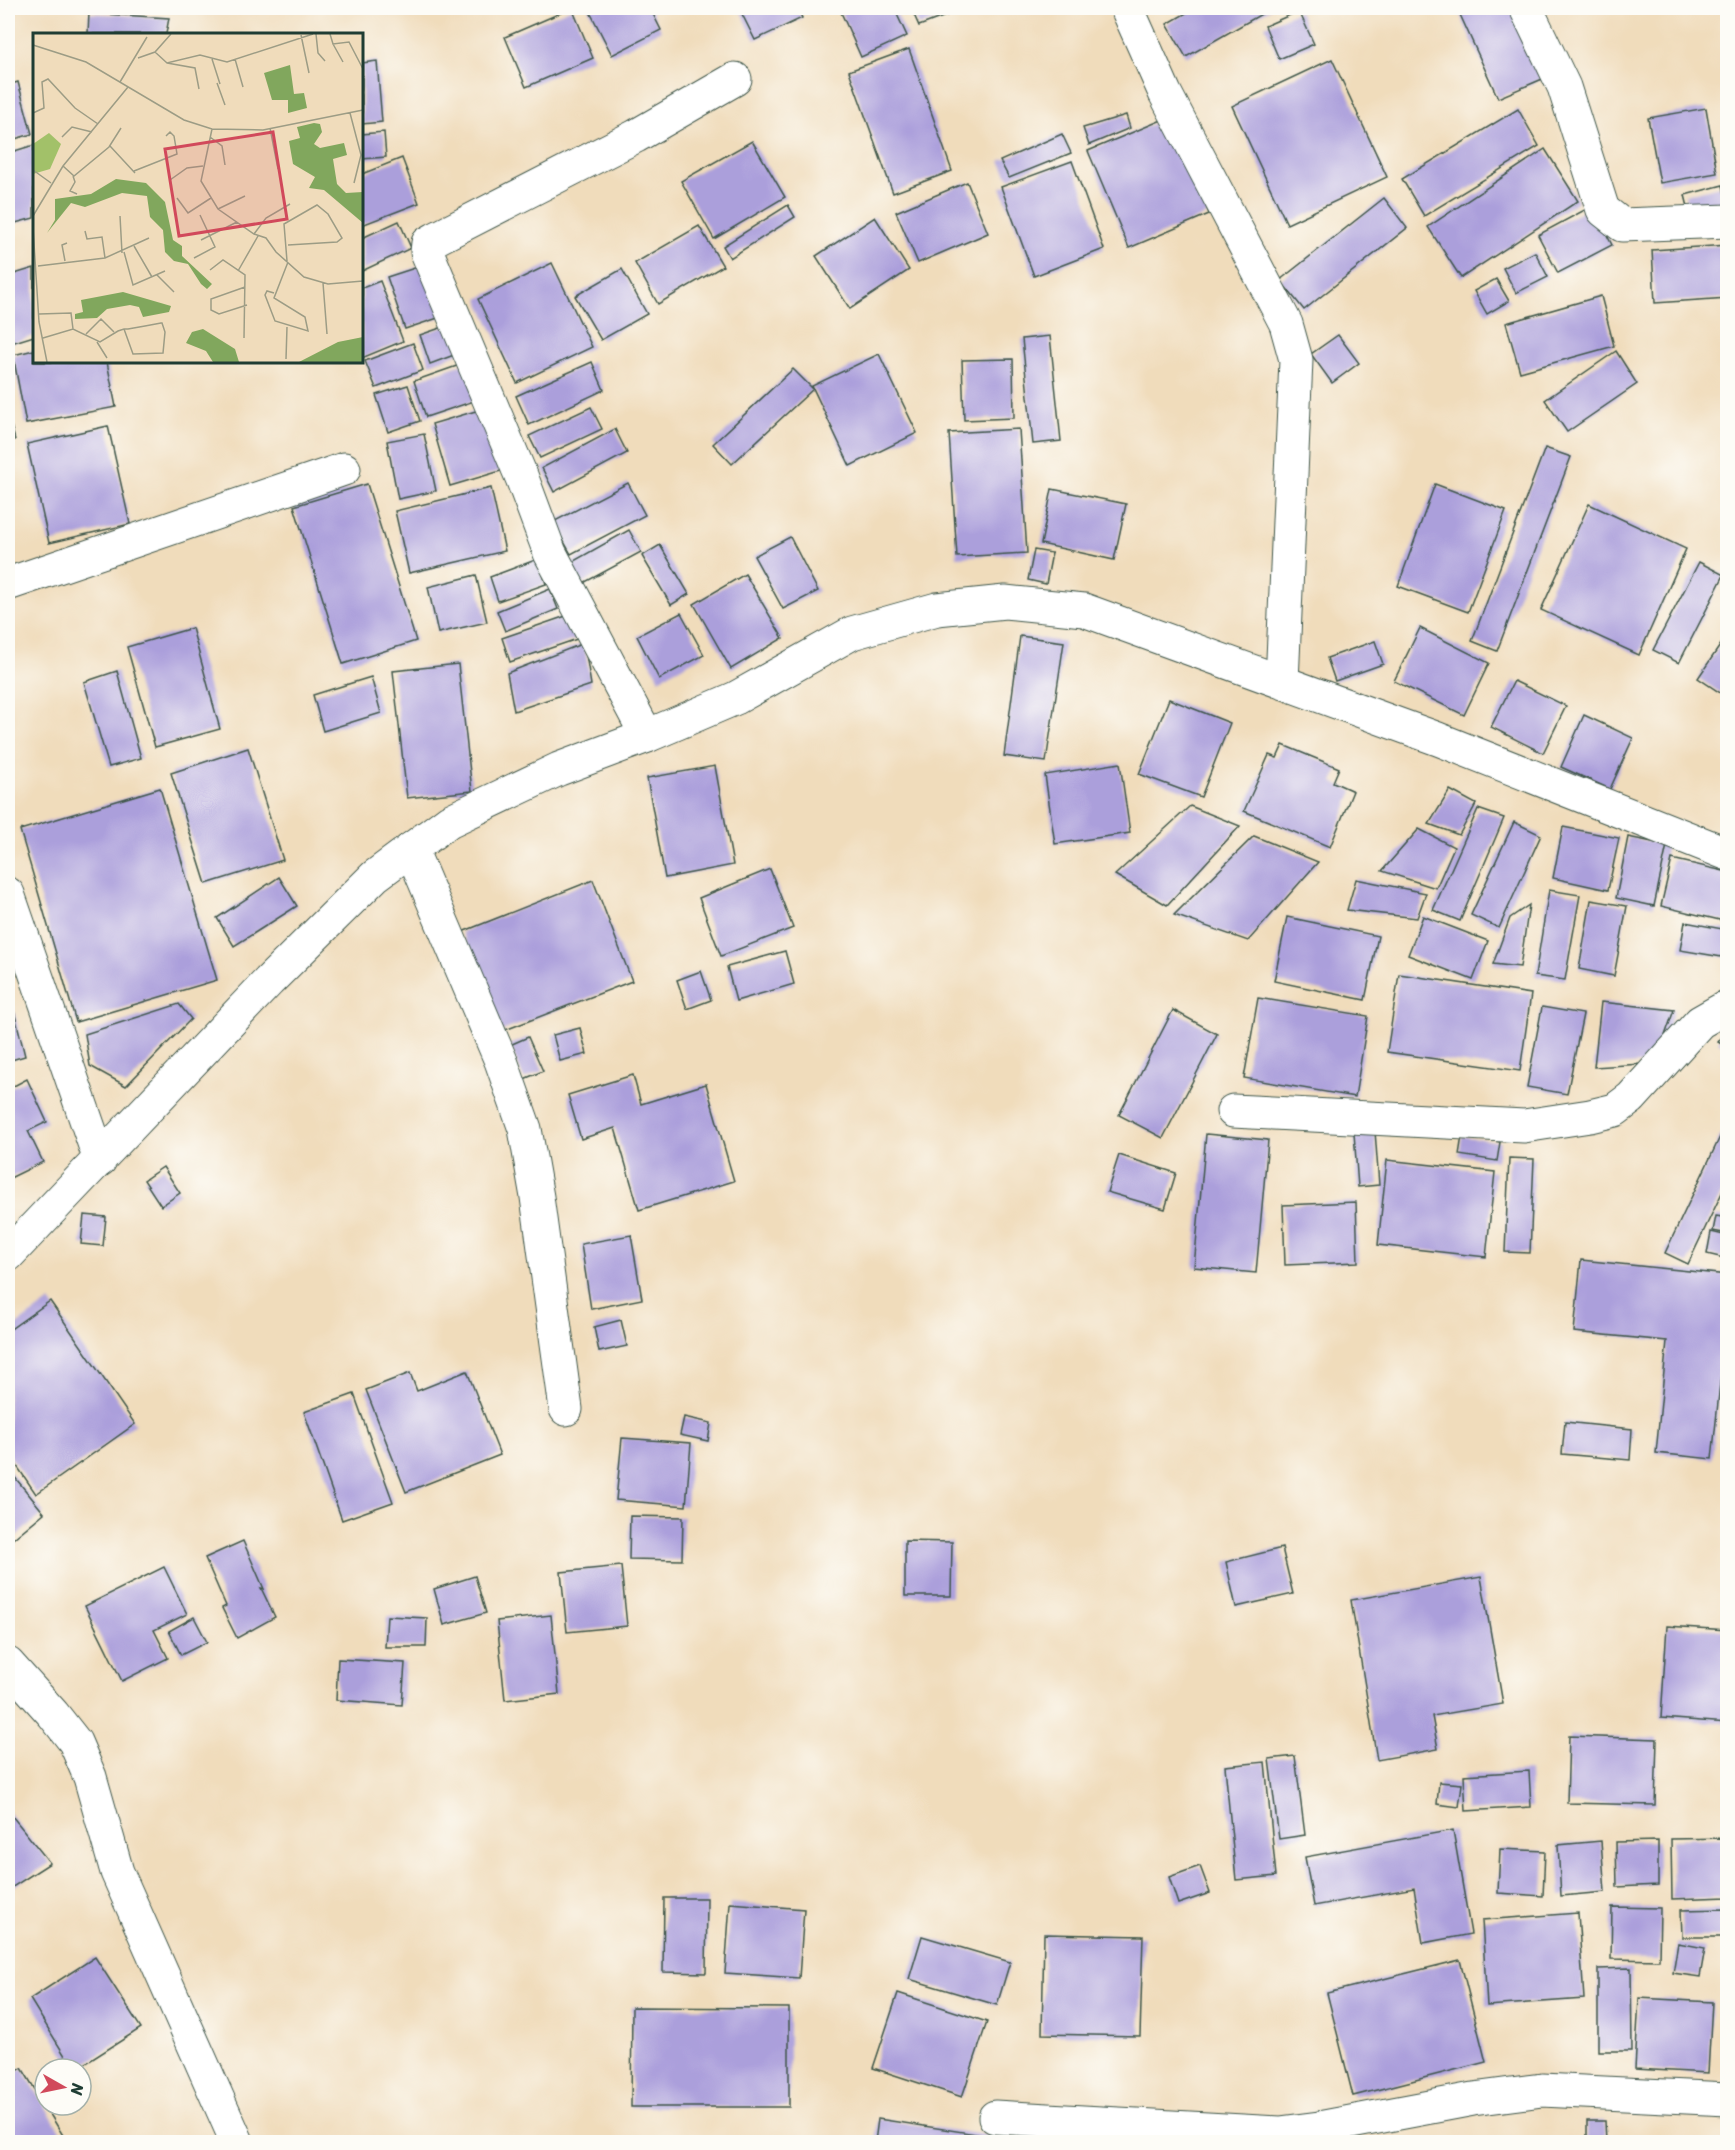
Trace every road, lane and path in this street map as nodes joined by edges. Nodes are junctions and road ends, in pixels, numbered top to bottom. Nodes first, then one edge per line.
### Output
1 (1127, 8) edge
2 (1526, 8) edge
3 (735, 79) dead end
4 (1728, 221) edge
5 (344, 469) dead end
6 (8, 584) edge
7 (1282, 682) junction
8 (647, 736) junction
9 (411, 849) junction
10 (1728, 854) edge
11 (8, 894) edge
12 (1728, 1006) edge
13 (1233, 1111) dead end
14 (100, 1160) junction
15 (8, 1255) edge
16 (566, 1409) dead end
17 (8, 1664) edge
18 (1728, 2098) edge
19 (995, 2117) dead end
20 (237, 2142) edge

1 - 7 street
2 - 4 street
3 - 8 street
5 - 6 street
7 - 8 street
7 - 10 street
8 - 9 street
9 - 14 street
9 - 16 street
11 - 14 street
12 - 13 street
14 - 15 street
17 - 20 street
18 - 19 street

